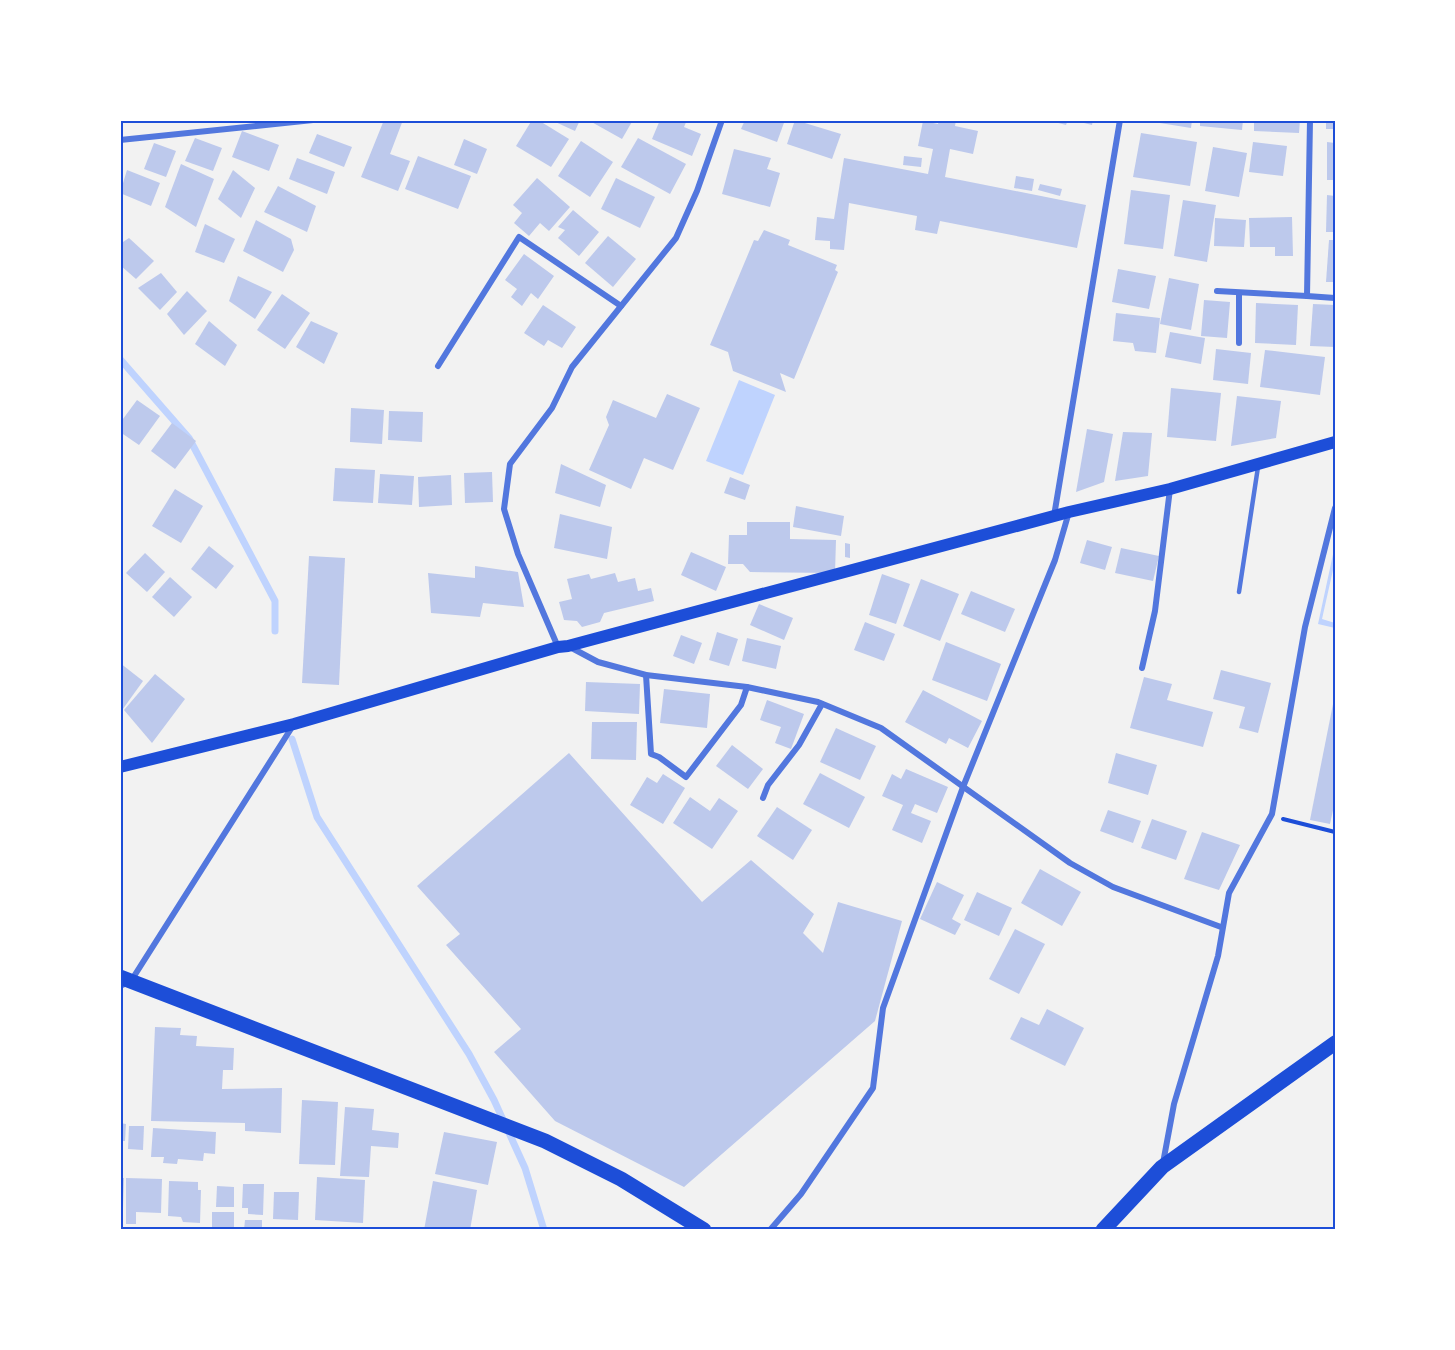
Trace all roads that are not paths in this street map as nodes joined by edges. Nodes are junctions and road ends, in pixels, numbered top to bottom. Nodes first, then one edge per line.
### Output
1 (313, 120) edge
2 (722, 120) edge
3 (1120, 120) edge
4 (1310, 120) edge
5 (120, 140) edge
6 (1217, 291) dead end
7 (1239, 292) junction
8 (1307, 296) junction
9 (1335, 298) edge
10 (621, 306) junction
11 (1239, 343) dead end
12 (438, 366) dead end
13 (1335, 442) edge
14 (1258, 464) junction
15 (1170, 489) junction
16 (1335, 508) edge
17 (1069, 512) junction
18 (1054, 516) junction
19 (1239, 592) dead end
20 (563, 646) junction
21 (1142, 668) dead end
22 (646, 675) junction
23 (747, 687) junction
24 (822, 704) junction
25 (294, 724) junction
26 (120, 767) edge
27 (963, 788) junction
28 (764, 798) dead end
29 (1221, 927) junction
30 (124, 981) edge
31 (1335, 1043) edge
32 (1162, 1167) junction
33 (697, 1228) edge
34 (770, 1230) edge
35 (1103, 1230) edge

1 - 5 street
2 - 10 street
3 - 18 street
4 - 8 street
6 - 7 street
7 - 8 street
7 - 11 street
8 - 9 street
10 - 12 street
10 - 20 street
13 - 14 main road
14 - 15 main road
14 - 19 lane
15 - 17 main road
15 - 21 street
16 - 29 street
17 - 18 main road
17 - 27 street
18 - 20 main road
20 - 22 street
20 - 25 main road
22 - 23 street
22 - 23 street
23 - 24 street
24 - 27 street
24 - 28 street
25 - 26 main road
25 - 30 street
27 - 29 street
27 - 34 street
29 - 32 street
30 - 33 main road
31 - 32 main road
32 - 35 main road

